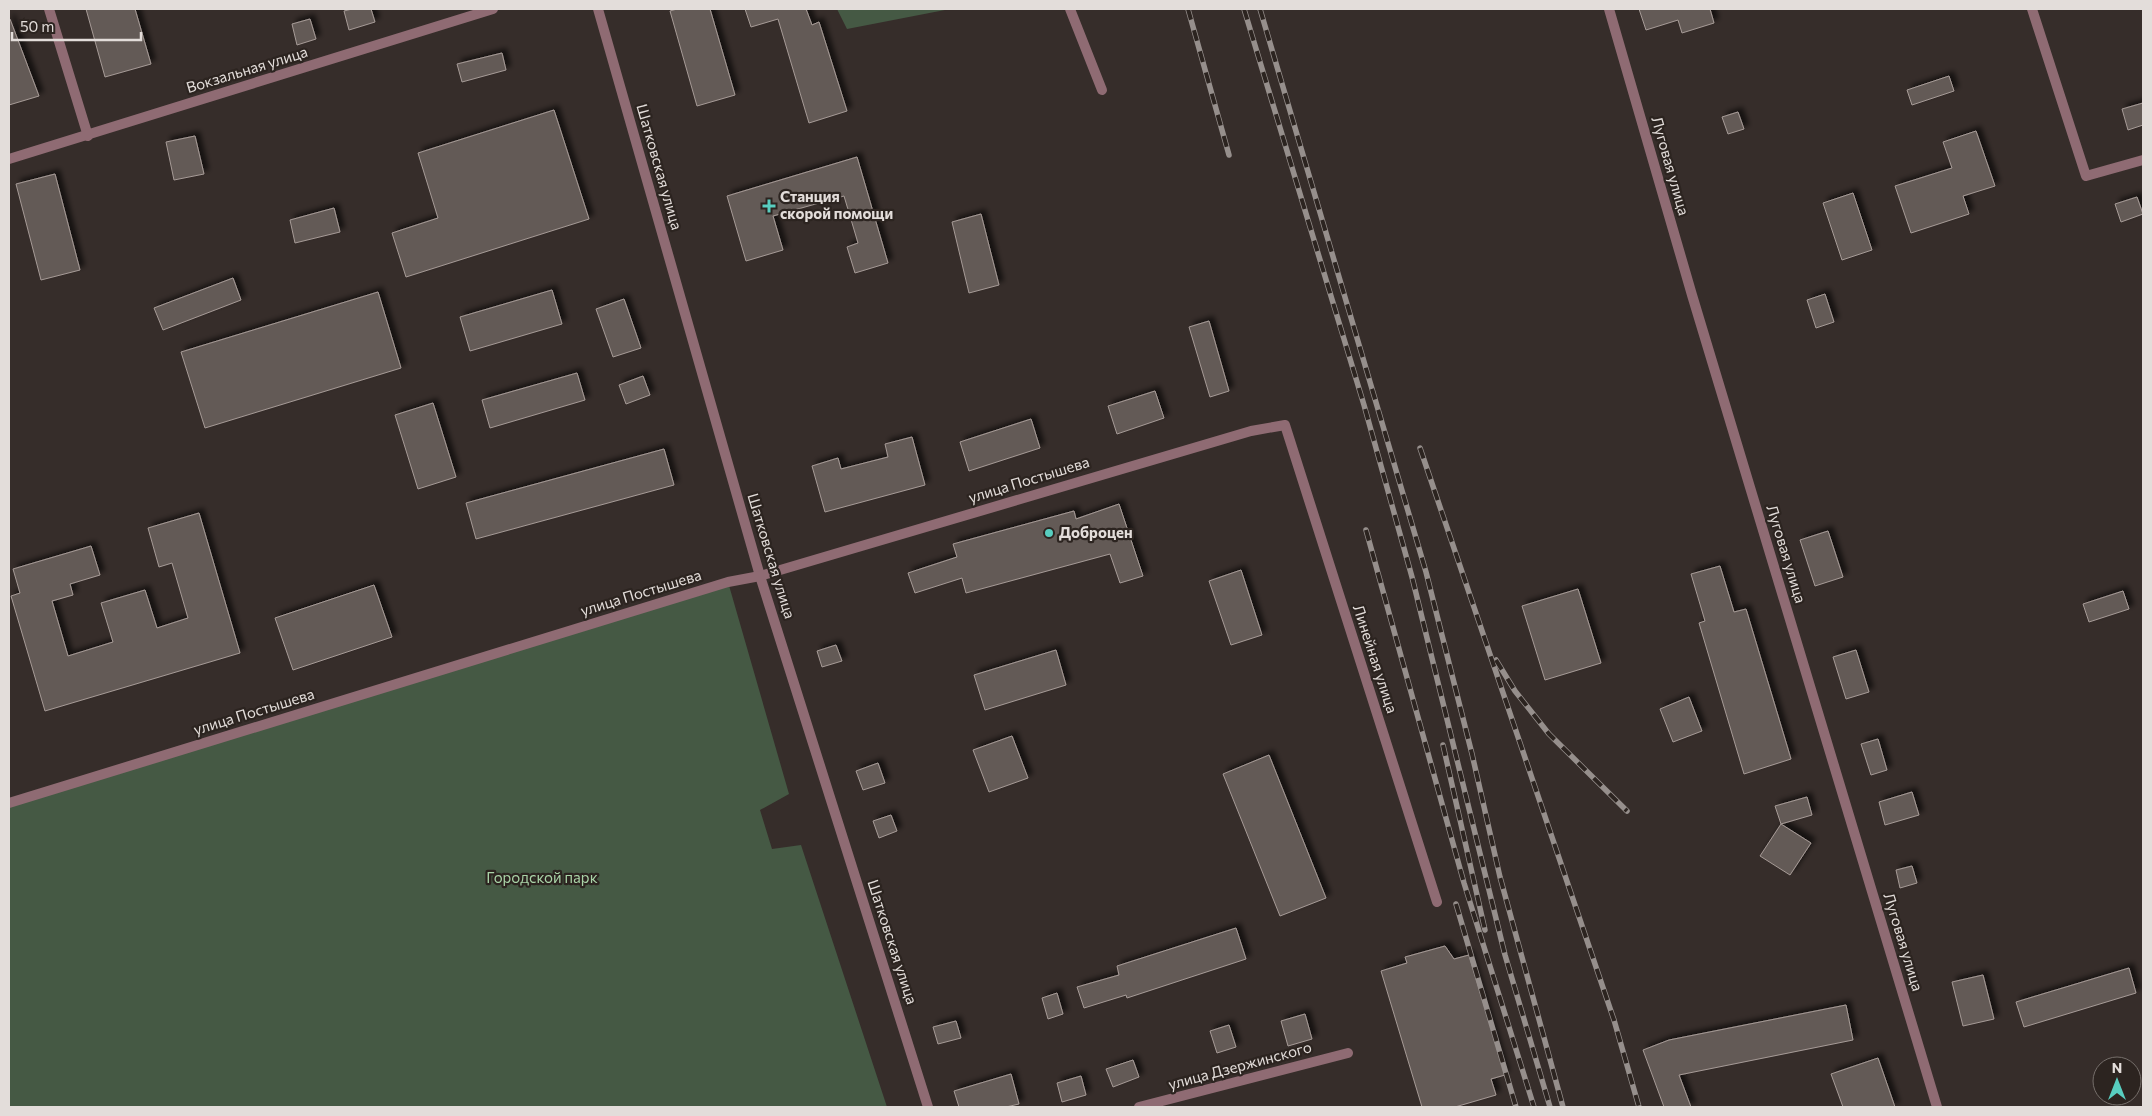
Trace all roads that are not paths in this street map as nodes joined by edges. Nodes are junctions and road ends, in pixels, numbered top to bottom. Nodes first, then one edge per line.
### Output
1 (49, 9) edge
2 (494, 9) edge
3 (598, 9) edge
4 (1070, 9) edge
5 (1609, 9) edge
6 (2032, 9) edge
7 (1102, 90) dead end
8 (88, 136) junction
9 (9, 159) edge
10 (2143, 160) edge
11 (1285, 425) joint
12 (760, 576) junction
13 (9, 803) edge
14 (1437, 902) dead end
15 (1348, 1053) dead end
16 (928, 1107) edge
17 (1138, 1107) edge
18 (1937, 1107) edge

1 - 8 street
2 - 8 street, Вокзальная улица
3 - 12 street, Шатковская улица
4 - 7 street
5 - 18 street, Луговая улица
6 - 10 street
8 - 9 street, Вокзальная улица
11 - 12 street, улица Постышева
11 - 14 street, Линейная улица
12 - 13 street, улица Постышева
12 - 16 street, Шатковская улица
15 - 17 street, улица Дзержинского

